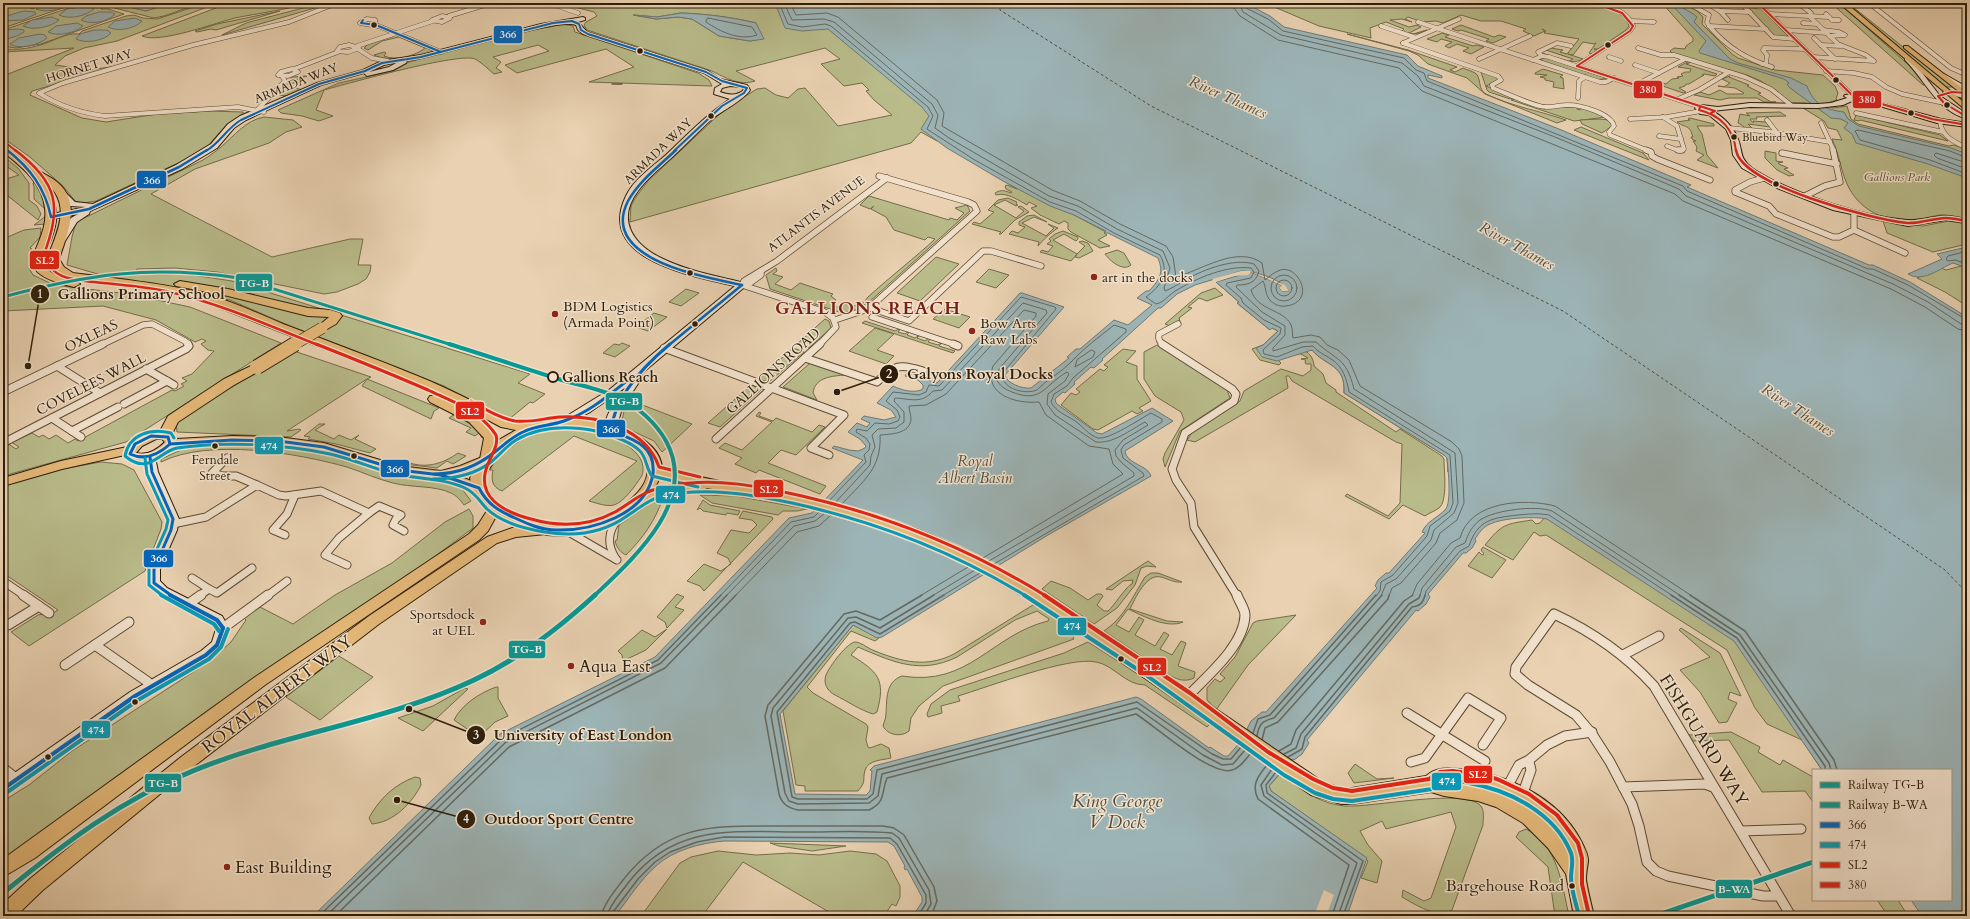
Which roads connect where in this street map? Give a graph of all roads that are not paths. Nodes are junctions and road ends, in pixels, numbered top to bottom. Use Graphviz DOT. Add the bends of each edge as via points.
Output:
graph roads {
  1 [pos="337,3"];
  2 [pos="549,3"];
  3 [pos="1595,3"];
  4 [pos="1688,3"];
  5 [pos="1720,3"];
  6 [pos="1793,3"];
  7 [pos="1811,3"];
  8 [pos="1842,3"];
  9 [pos="1851,3"];
  10 [pos="1869,3"];
  11 [pos="488,4"];
  12 [pos="1742,4"];
  13 [pos="1802,6"];
  14 [pos="1720,11"];
  15 [pos="1710,12"];
  16 [pos="1750,12"];
  17 [pos="1769,14"];
  18 [pos="1810,16"];
  19 [pos="568,17"];
  20 [pos="1459,19"];
  21 [pos="1728,20"];
  22 [pos="1839,20"];
  23 [pos="1632,21"];
  24 [pos="581,22"];
  25 [pos="1418,22"];
  26 [pos="1654,22"];
  27 [pos="1803,23"];
  28 [pos="1817,24"];
  29 [pos="378,26"];
  30 [pos="1381,26"];
  31 [pos="1709,26"];
  32 [pos="1436,28"];
  33 [pos="1766,29"];
  34 [pos="1786,30"];
  35 [pos="396,33"];
  36 [pos="1827,33"];
  37 [pos="1530,36"];
  38 [pos="1414,37"];
  39 [pos="1814,38"];
  40 [pos="1794,39"];
  41 [pos="1821,45"];
  42 [pos="1571,46"];
  43 [pos="1841,46"];
  44 [pos="357,47"];
  45 [pos="1638,48"];
  46 [pos="1501,49"];
  47 [pos="1804,49"];
  48 [pos="338,52"];
  49 [pos="348,52"];
  50 [pos="441,52"];
  51 [pos="1598,54"];
  52 [pos="1542,56"];
  53 [pos="1812,57"];
  54 [pos="1907,58"];
  55 [pos="1479,59"];
  56 [pos="1685,59"];
  57 [pos="1836,59"];
  58 [pos="1533,60"];
  59 [pos="1622,61"];
  60 [pos="393,63"];
  61 [pos="1762,64"];
  62 [pos="1635,65"];
  63 [pos="1577,66"];
  64 [pos="375,67"];
  65 [pos="1772,67"];
  66 [pos="388,70"];
  67 [pos="1826,71"];
  68 [pos="1729,72"];
  69 [pos="1659,73"];
  70 [pos="1967,75"];
  71 [pos="1585,77"];
  72 [pos="1614,78"];
  73 [pos="718,84"];
  74 [pos="1636,85"];
  75 [pos="1946,92"];
  76 [pos="1966,93"];
  77 [pos="739,96"];
  78 [pos="726,97"];
  79 [pos="1852,97"];
  80 [pos="1578,98"];
  81 [pos="1678,99"];
  82 [pos="1942,101"];
  83 [pos="1791,105"];
  84 [pos="722,106"];
  85 [pos="1701,109"];
  86 [pos="1967,109"];
  87 [pos="260,111"];
  88 [pos="1712,111"];
  89 [pos="1856,113"];
  90 [pos="1663,117"];
  91 [pos="1967,117"];
  92 [pos="1630,119"];
  93 [pos="1767,120"];
  94 [pos="1940,122"];
  95 [pos="1965,125"];
  96 [pos="1815,126"];
  97 [pos="1729,128"];
  98 [pos="1943,132"];
  99 [pos="1777,133"];
  100 [pos="1659,136"];
  101 [pos="1681,139"];
  102 [pos="1830,142"];
  103 [pos="1667,146"];
  104 [pos="3,147"];
  105 [pos="1967,148"];
  106 [pos="1782,153"];
  107 [pos="1836,164"];
  108 [pos="34,173"];
  109 [pos="879,176"];
  110 [pos="887,178"];
  111 [pos="1764,178"];
  112 [pos="1710,180"];
  113 [pos="62,195"];
  114 [pos="1805,196"];
  115 [pos="113,198"];
  116 [pos="96,203"];
  117 [pos="1854,213"];
  118 [pos="67,214"];
  119 [pos="54,220"];
  120 [pos="1967,221"];
  121 [pos="1854,230"];
  122 [pos="61,240"];
  123 [pos="1905,253"];
  124 [pos="1041,266"];
  125 [pos="116,282"];
  126 [pos="742,285"];
  127 [pos="870,308"];
  128 [pos="872,317"];
  129 [pos="835,320"];
  130 [pos="1178,324"];
  131 [pos="188,346"];
  132 [pos="958,346"];
  133 [pos="664,348"];
  134 [pos="805,358"];
  135 [pos="57,366"];
  136 [pos="146,369"];
  137 [pos="641,370"];
  138 [pos="923,371"];
  139 [pos="166,381"];
  140 [pos="174,385"];
  141 [pos="772,388"];
  142 [pos="3,392"];
  143 [pos="100,393"];
  144 [pos="52,418"];
  145 [pos="562,422"];
  146 [pos="542,425"];
  147 [pos="611,430"];
  148 [pos="72,431"];
  149 [pos="81,437"];
  150 [pos="716,439"];
  151 [pos="168,440"];
  152 [pos="3,442"];
  153 [pos="131,450"];
  154 [pos="829,455"];
  155 [pos="150,457"];
  156 [pos="226,458"];
  157 [pos="487,459"];
  158 [pos="654,471"];
  159 [pos="441,475"];
  160 [pos="3,482"];
  161 [pos="257,485"];
  162 [pos="479,488"];
  163 [pos="734,488"];
  164 [pos="295,495"];
  165 [pos="640,499"];
  166 [pos="494,509"];
  167 [pos="369,513"];
  168 [pos="622,514"];
  169 [pos="173,524"];
  170 [pos="559,530"];
  171 [pos="404,531"];
  172 [pos="285,536"];
  173 [pos="347,565"];
  174 [pos="252,568"];
  175 [pos="192,578"];
  176 [pos="3,581"];
  177 [pos="287,581"];
  178 [pos="209,589"];
  179 [pos="187,605"];
  180 [pos="38,606"];
  181 [pos="49,613"];
  182 [pos="129,622"];
  183 [pos="8,625"];
  184 [pos="223,628"];
  185 [pos="1659,636"];
  186 [pos="95,645"];
  187 [pos="1623,655"];
  188 [pos="65,665"];
  189 [pos="151,686"];
  190 [pos="1187,697"];
  191 [pos="1408,713"];
  192 [pos="1592,732"];
  193 [pos="1442,735"];
  194 [pos="1483,745"];
  195 [pos="1484,761"];
  196 [pos="1411,762"];
  197 [pos="1529,762"];
  198 [pos="3,768"];
  199 [pos="17,779"];
  200 [pos="1622,787"];
  201 [pos="1713,787"];
  202 [pos="3,789"];
  203 [pos="1512,798"];
  204 [pos="1801,829"];
  205 [pos="1741,831"];
  206 [pos="3,869"];
  207 [pos="1779,896"];
  208 [pos="3,901"];
  209 [pos="4,916"];
  210 [pos="1584,916"];
  211 [pos="1791,916"];
  1 -- 87 [label="street, HORNET WAY" via="289,22 192,45 62,83 39,93 83,113 105,116 190,109 238,108"];
  2 -- 19 [label="street"];
  3 -- 23 [label="street" via="1620,12"];
  4 -- 31 [label="street" via="1709,15"];
  5 -- 14 [label="street" via="1710,4"];
  6 -- 13 [label="street"];
  7 -- 13 [label="street"];
  8 -- 54 [label="main road"];
  9 -- 76 [label="main road"];
  10 -- 70 [label="street" via="1951,68"];
  11 -- 35 [label="street" via="449,16 447,20 433,21"];
  12 -- 16 [label="street"];
  12 -- 17 [label="street" via="1760,6"];
  13 -- 18 [label="street" via="1811,13"];
  14 -- 15 [label="street"];
  14 -- 16 [label="street"];
  14 -- 21 [label="street"];
  16 -- 33 [label="street"];
  17 -- 18 [label="street"];
  17 -- 34 [label="street"];
  18 -- 22 [label="street" via="1830,16 1832,20"];
  18 -- 28 [label="street"];
  19 -- 24 [label="street, ARMADA WAY"];
  19 -- 24 [label="street, ARMADA WAY" via="578,13 586,15"];
  19 -- 50 [label="street, ARMADA WAY"];
  20 -- 32 [label="street"];
  23 -- 26 [label="street"];
  23 -- 51 [label="street" via="1630,32"];
  24 -- 73 [label="street, ARMADA WAY" via="580,29 585,33 706,72"];
  25 -- 32 [label="street"];
  27 -- 28 [label="street"];
  28 -- 36 [label="street"];
  29 -- 35 [label="street"];
  30 -- 38 [label="street"];
  31 -- 33 [label="street"];
  31 -- 61 [label="street" via="1737,54"];
  32 -- 38 [label="street"];
  32 -- 46 [label="street"];
  33 -- 40 [label="street" via="1775,37"];
  34 -- 36 [label="street"];
  34 -- 40 [label="street"];
  35 -- 44 [label="street"];
  35 -- 50 [label="street"];
  36 -- 43 [label="street"];
  37 -- 46 [label="street"];
  38 -- 112 [label="street" via="1403,43 1501,78 1492,84 1493,88 1541,107 1577,106 1599,112 1613,122 1610,135 1651,152 1657,159"];
  39 -- 41 [label="street"];
  40 -- 47 [label="street"];
  41 -- 43 [label="street"];
  41 -- 57 [label="street"];
  42 -- 52 [label="street" via="1557,43 1538,52"];
  43 -- 57 [label="street" via="1867,55 1874,61"];
  44 -- 48 [label="street" via="343,46 338,48"];
  44 -- 49 [label="street"];
  44 -- 60 [label="street" via="361,52 378,60"];
  45 -- 56 [label="street" via="1659,55"];
  46 -- 55 [label="street"];
  46 -- 58 [label="street"];
  47 -- 53 [label="street"];
  47 -- 61 [label="street" via="1764,48 1767,55 1766,64"];
  48 -- 49 [label="street"];
  48 -- 87 [label="street" via="294,70 298,72 296,74 282,76 285,81"];
  49 -- 64 [label="street" via="373,62"];
  50 -- 60 [label="street, ARMADA WAY"];
  51 -- 59 [label="street"];
  51 -- 63 [label="street"];
  52 -- 58 [label="street"];
  52 -- 63 [label="street"];
  53 -- 57 [label="street"];
  53 -- 67 [label="street"];
  54 -- 75 [label="main road"];
  54 -- 82 [label="street"];
  56 -- 68 [label="street"];
  56 -- 69 [label="street"];
  58 -- 71 [label="street"];
  60 -- 64 [label="street, ARMADA WAY"];
  60 -- 66 [label="street, ARMADA WAY"];
  61 -- 65 [label="street"];
  62 -- 69 [label="street"];
  63 -- 72 [label="street"];
  64 -- 66 [label="street, ARMADA WAY"];
  64 -- 87 [label="street, ARMADA WAY" via="319,84"];
  66 -- 87 [label="street, ARMADA WAY" via="330,84"];
  67 -- 79 [label="street"];
  67 -- 82 [label="street" via="1872,77 1891,90"];
  68 -- 81 [label="street"];
  68 -- 83 [label="street" via="1764,86"];
  69 -- 74 [label="street"];
  71 -- 72 [label="street" via="1603,82"];
  71 -- 80 [label="street" via="1579,81"];
  72 -- 74 [label="street"];
  73 -- 77 [label="street" via="740,84 747,88 746,92"];
  73 -- 78 [label="street, ARMADA WAY" via="716,93"];
  74 -- 81 [label="street"];
  75 -- 76 [label="street"];
  75 -- 82 [label="street" via="1939,95"];
  75 -- 86 [label="main road"];
  77 -- 78 [label="street"];
  77 -- 84 [label="street, ARMADA WAY"];
  78 -- 84 [label="street, ARMADA WAY"];
  79 -- 83 [label="street" via="1830,105"];
  79 -- 94 [label="street"];
  81 -- 85 [label="street"];
  82 -- 91 [label="street"];
  83 -- 88 [label="street" via="1748,105"];
  84 -- 126 [label="street, ARMADA WAY" via="644,179 631,194 625,206 623,219 626,234 650,257 674,268"];
  85 -- 88 [label="street"];
  85 -- 90 [label="street"];
  87 -- 115 [label="street, ARMADA WAY" via="231,129 197,158"];
  88 -- 97 [label="street"];
  89 -- 98 [label="street"];
  90 -- 92 [label="street"];
  90 -- 101 [label="street" via="1677,126"];
  93 -- 99 [label="street"];
  94 -- 95 [label="street"];
  94 -- 98 [label="street"];
  96 -- 102 [label="street" via="1822,125"];
  97 -- 99 [label="street"];
  97 -- 111 [label="street" via="1735,140 1739,159"];
  98 -- 105 [label="street" via="1952,141"];
  99 -- 102 [label="street"];
  100 -- 101 [label="street"];
  101 -- 103 [label="street" via="1684,149 1680,151"];
  102 -- 107 [label="street"];
  104 -- 108 [label="highway"];
  106 -- 107 [label="street"];
  107 -- 114 [label="street" via="1840,182"];
  108 -- 113 [label="highway" via="50,182"];
  108 -- 119 [label="highway" via="46,192"];
  109 -- 110 [label="street"];
  110 -- 126 [label="street, ATLANTIS AVENUE" via="761,271 761,275"];
  110 -- 127 [label="street" via="968,202 977,210"];
  111 -- 114 [label="street"];
  111 -- 121 [label="street" via="1735,190 1769,206 1776,214 1829,237 1839,237"];
  113 -- 116 [label="street" via="77,205"];
  113 -- 118 [label="highway"];
  114 -- 117 [label="street"];
  115 -- 116 [label="street"];
  115 -- 118 [label="street, ARMADA WAY" via="89,209"];
  115 -- 122 [label="street" via="74,220"];
  116 -- 118 [label="street, ARMADA WAY"];
  117 -- 120 [label="street" via="1908,223 1946,218"];
  117 -- 121 [label="street"];
  118 -- 119 [label="street, ARMADA WAY"];
  118 -- 122 [label="highway"];
  119 -- 157 [label="highway" via="54,238 39,264 45,273 59,281 165,296 214,309 421,393 466,415 485,428 491,438"];
  121 -- 123 [label="street"];
  122 -- 125 [label="highway" via="53,259 60,271 84,279"];
  124 -- 127 [label="street" via="991,251 983,251 909,321"];
  125 -- 146 [label="highway" via="184,292 220,302 417,381 506,424 524,427"];
  125 -- 151 [label="highway, bridge" via="181,284 246,295 307,312 332,314 336,317 173,419"];
  126 -- 129 [label="street, GALLIONS ROAD" via="825,312"];
  126 -- 133 [label="street, ATLANTIS AVENUE"];
  127 -- 129 [label="street"];
  128 -- 132 [label="street"];
  129 -- 134 [label="street, GALLIONS ROAD" via="835,329"];
  130 -- 190 [label="street" via="1159,334 1160,343 1236,394 1234,401 1185,433 1172,469 1191,503 1194,527 1235,590 1245,614 1241,634 1234,646"];
  131 -- 135 [label="street, OXLEAS" via="185,341 148,324 138,326"];
  131 -- 136 [label="street, COVELEES WALL"];
  133 -- 137 [label="street, ATLANTIS AVENUE"];
  133 -- 141 [label="street"];
  134 -- 138 [label="street" via="877,382 900,364"];
  134 -- 141 [label="street, GALLIONS ROAD"];
  135 -- 142 [label="street, OXLEAS"];
  135 -- 143 [label="street"];
  136 -- 139 [label="street"];
  136 -- 143 [label="street, COVELEES WALL"];
  137 -- 145 [label="street, ATLANTIS AVENUE" via="597,404"];
  137 -- 147 [label="street, ATLANTIS AVENUE" via="615,411"];
  139 -- 140 [label="street"];
  139 -- 148 [label="street"];
  141 -- 150 [label="street, GALLIONS ROAD"];
  141 -- 154 [label="street" via="844,415 811,448"];
  143 -- 144 [label="street, COVELEES WALL"];
  144 -- 148 [label="street"];
  144 -- 152 [label="street, COVELEES WALL"];
  145 -- 146 [label="highway"];
  145 -- 147 [label="highway" via="593,424"];
  146 -- 157 [label="highway" via="511,438"];
  147 -- 158 [label="highway" via="644,447 652,456"];
  148 -- 149 [label="street"];
  151 -- 153 [label="main road" via="153,436 143,439"];
  151 -- 155 [label="main road" via="163,451"];
  151 -- 159 [label="main road" via="278,441 324,447 399,470"];
  153 -- 155 [label="main road" via="130,454 137,458"];
  153 -- 160 [label="main road" via="61,465"];
  155 -- 169 [label="street" via="152,472"];
  156 -- 161 [label="street" via="212,473 236,476"];
  157 -- 159 [label="main road"];
  157 -- 162 [label="highway" via="477,478"];
  158 -- 163 [label="highway"];
  158 -- 165 [label="highway" via="652,483"];
  159 -- 162 [label="main road"];
  161 -- 164 [label="street" via="279,495"];
  161 -- 169 [label="street" via="206,517"];
  162 -- 166 [label="highway" via="482,497"];
  163 -- 165 [label="highway" via="683,488"];
  163 -- 190 [label="highway" via="783,496 855,514 919,536 960,554 1041,598"];
  164 -- 167 [label="street" via="321,491"];
  164 -- 172 [label="street" via="288,515 273,530"];
  165 -- 168 [label="highway"];
  166 -- 170 [label="highway" via="531,525"];
  166 -- 206 [label="main road, ROYAL ALBERT WAY" via="483,528 474,537 253,685"];
  167 -- 171 [label="street" via="379,506 400,515 394,525"];
  167 -- 173 [label="street" via="339,538 325,555"];
  168 -- 170 [label="highway" via="597,525"];
  168 -- 170 [label="street" via="609,531 610,549 617,560 603,554 588,542"];
  169 -- 179 [label="street" via="154,569 154,583"];
  170 -- 209 [label="main road, ROYAL ALBERT WAY" via="521,531 502,536 458,561 254,710 24,895"];
  174 -- 178 [label="street" via="216,594"];
  175 -- 178 [label="street"];
  176 -- 180 [label="street"];
  177 -- 184 [label="street"];
  178 -- 179 [label="street"];
  179 -- 184 [label="street" via="217,620"];
  180 -- 181 [label="street"];
  180 -- 183 [label="street"];
  182 -- 186 [label="street"];
  184 -- 189 [label="street" via="217,645 206,655"];
  185 -- 187 [label="street"];
  186 -- 188 [label="street"];
  186 -- 189 [label="street"];
  187 -- 192 [label="street, FISHGUARD WAY" via="1552,612 1516,667 1514,675 1562,703"];
  187 -- 201 [label="street, FISHGUARD WAY" via="1654,686"];
  189 -- 199 [label="street"];
  190 -- 203 [label="highway" via="1318,789 1346,796 1431,784 1441,788 1470,790"];
  191 -- 193 [label="street"];
  192 -- 197 [label="street" via="1560,737 1541,749"];
  192 -- 200 [label="street, FISHGUARD WAY"];
  193 -- 194 [label="street" via="1468,698 1501,718"];
  193 -- 195 [label="street"];
  193 -- 196 [label="street" via="1425,758"];
  197 -- 203 [label="street" via="1531,770"];
  197 -- 203 [label="street" via="1519,765"];
  198 -- 199 [label="street"];
  199 -- 202 [label="street"];
  200 -- 201 [label="street" via="1705,784"];
  200 -- 207 [label="street, FISHGUARD WAY" via="1636,813 1648,862 1655,872 1763,896"];
  201 -- 205 [label="street, FISHGUARD WAY"];
  203 -- 210 [label="highway" via="1548,833 1564,859 1576,871"];
  204 -- 205 [label="street"];
  205 -- 207 [label="street, FISHGUARD WAY"];
  207 -- 211 [label="street, FISHGUARD WAY"];
  208 -- 209 [label="main road"];
}
